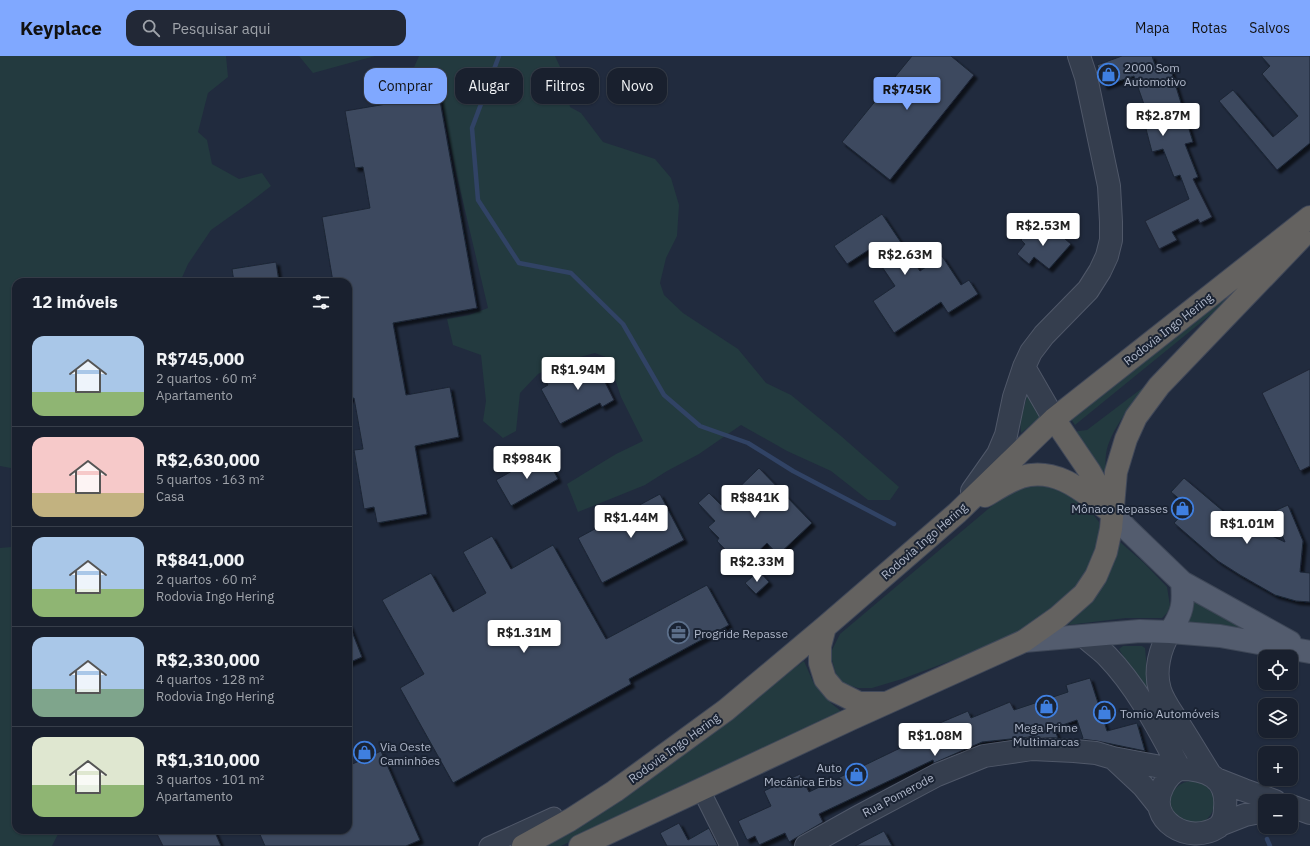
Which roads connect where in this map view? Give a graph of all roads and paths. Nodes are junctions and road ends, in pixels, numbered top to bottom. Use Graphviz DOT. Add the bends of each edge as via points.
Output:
graph roads {
  1 [pos="1079,56"];
  2 [pos="1310,217"];
  3 [pos="1310,229"];
  4 [pos="1024,367"];
  5 [pos="1054,419"];
  6 [pos="957,513"];
  7 [pos="1112,513"];
  8 [pos="1182,582"];
  9 [pos="825,627"];
  10 [pos="1170,632"];
  11 [pos="1084,636"];
  12 [pos="1024,642"];
  13 [pos="1307,651"];
  14 [pos="888,703"];
  15 [pos="1113,758"];
  16 [pos="1178,770"];
  17 [pos="1213,777"];
  18 [pos="701,790"];
  19 [pos="1258,795"];
  20 [pos="1159,806"];
  21 [pos="1258,812"];
  22 [pos="554,816"];
  23 [pos="1222,824"];
  24 [pos="488,846"];
  25 [pos="523,846"];
  26 [pos="580,846"];
  27 [pos="730,846"];
  28 [pos="806,846"];
  1 -- 4 [label="street" via="1086,77 1109,186 1111,240 1100,272 1088,290 1044,335 1031,352"];
  2 -- 5 [label="highway, Rodovia Ingo Hering"];
  3 -- 7 [label="highway" via="1160,386 1136,418 1116,472"];
  4 -- 5 [label="street"];
  4 -- 6 [label="street" via="1006,435 998,454"];
  5 -- 6 [label="highway, Rodovia Ingo Hering"];
  5 -- 7 [label="highway" via="1090,472"];
  6 -- 7 [label="highway" via="998,488 1020,477 1034,474 1057,477 1072,484"];
  6 -- 9 [label="highway, Rodovia Ingo Hering"];
  7 -- 8 [label="main road"];
  7 -- 12 [label="highway" via="1106,552 1096,576 1084,594"];
  8 -- 10 [label="main road" via="1184,601"];
  8 -- 13 [label="main road"];
  9 -- 14 [label="highway" via="820,646 820,663 825,679 835,691 859,703"];
  9 -- 25 [label="highway, Rodovia Ingo Hering" via="678,747 570,820"];
  10 -- 11 [label="main road" via="1140,631"];
  10 -- 13 [label="main road" via="1220,636"];
  10 -- 17 [label="street" via="1159,661 1160,690"];
  11 -- 12 [label="main road"];
  11 -- 16 [label="street" via="1107,656 1124,676 1142,702"];
  12 -- 14 [label="highway"];
  14 -- 18 [label="highway"];
  15 -- 16 [label="street, Rua Pomerode"];
  15 -- 20 [label="street, Rua Pomerode"];
  15 -- 28 [label="street, Rua Pomerode" via="1082,751 1032,749 984,756 937,775"];
  16 -- 17 [label="street" via="1203,771"];
  16 -- 20 [label="street" via="1167,778 1160,791"];
  17 -- 19 [label="street"];
  17 -- 23 [label="street" via="1222,785 1225,794"];
  18 -- 26 [label="highway"];
  18 -- 27 [label="street"];
  20 -- 23 [label="street" via="1168,826 1177,834 1191,839 1204,837"];
  21 -- 23 [label="street"];
  22 -- 24 [label="street"];
}
